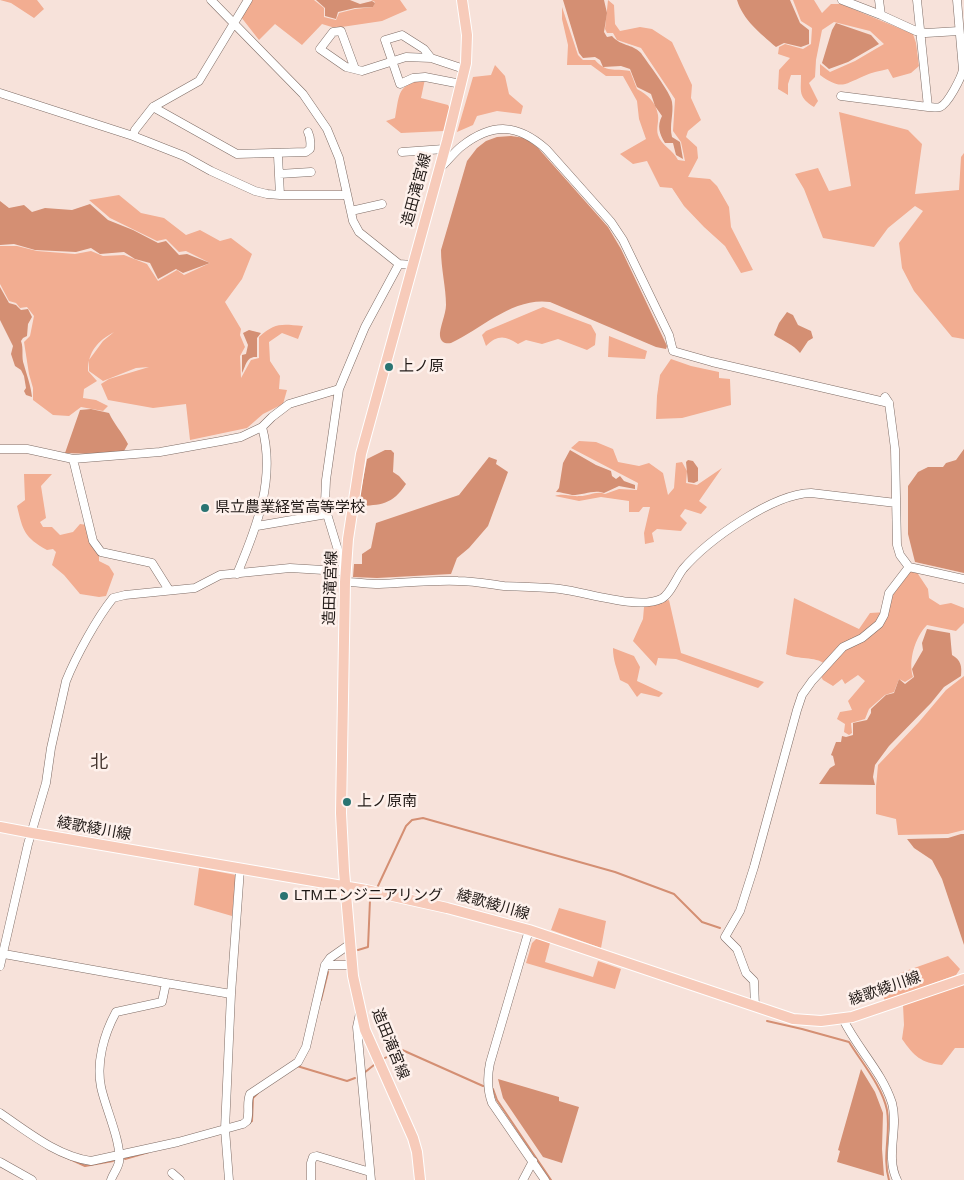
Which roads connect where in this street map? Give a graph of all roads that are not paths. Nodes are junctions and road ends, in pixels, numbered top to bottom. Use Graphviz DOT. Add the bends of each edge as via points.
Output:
graph roads {
  1 [pos="211,0"];
  2 [pos="248,0"];
  3 [pos="462,0"];
  4 [pos="842,0"];
  5 [pos="879,0"];
  6 [pos="917,0"];
  7 [pos="960,3"];
  8 [pos="881,15"];
  9 [pos="232,23"];
  10 [pos="959,31"];
  11 [pos="921,33"];
  12 [pos="431,58"];
  13 [pos="392,62"];
  14 [pos="355,69"];
  15 [pos="464,69"];
  16 [pos="963,70"];
  17 [pos="461,84"];
  18 [pos="0,93"];
  19 [pos="841,96"];
  20 [pos="153,107"];
  21 [pos="928,107"];
  22 [pos="308,132"];
  23 [pos="132,136"];
  24 [pos="444,149"];
  25 [pos="402,152"];
  26 [pos="278,156"];
  27 [pos="438,170"];
  28 [pos="311,172"];
  29 [pos="279,174"];
  30 [pos="280,195"];
  31 [pos="346,195"];
  32 [pos="382,204"];
  33 [pos="350,211"];
  34 [pos="398,264"];
  35 [pos="412,265"];
  36 [pos="338,390"];
  37 [pos="262,427"];
  38 [pos="0,449"];
  39 [pos="73,459"];
  40 [pos="896,503"];
  41 [pos="327,514"];
  42 [pos="257,526"];
  43 [pos="910,567"];
  44 [pos="237,574"];
  45 [pos="345,578"];
  46 [pos="964,578"];
  47 [pos="169,590"];
  48 [pos="0,827"];
  49 [pos="32,834"];
  50 [pos="240,869"];
  51 [pos="346,887"];
  52 [pos="529,930"];
  53 [pos="350,944"];
  54 [pos="4,954"];
  55 [pos="352,964"];
  56 [pos="0,966"];
  57 [pos="326,966"];
  58 [pos="964,979"];
  59 [pos="166,982"];
  60 [pos="231,994"];
  61 [pos="755,1007"];
  62 [pos="360,1013"];
  63 [pos="843,1019"];
  64 [pos="0,1113"];
  65 [pos="224,1129"];
  66 [pos="119,1156"];
  67 [pos="533,1161"];
  68 [pos="0,1162"];
  69 [pos="172,1173"];
  70 [pos="371,1176"];
  71 [pos="32,1180"];
  72 [pos="111,1180"];
  73 [pos="180,1180"];
  74 [pos="229,1180"];
  75 [pos="311,1180"];
  76 [pos="420,1180"];
  77 [pos="522,1180"];
  78 [pos="546,1180"];
  79 [pos="897,1180"];
  1 -- 9 [label="street"];
  2 -- 9 [label="street"];
  3 -- 15 [label="main road, 造田滝宮線" via="468,52"];
  4 -- 8 [label="street"];
  5 -- 8 [label="street"];
  6 -- 11 [label="street"];
  7 -- 10 [label="street"];
  8 -- 11 [label="street"];
  9 -- 20 [label="street" via="199,81"];
  9 -- 31 [label="street" via="303,94 327,129 338,158"];
  10 -- 11 [label="street"];
  10 -- 16 [label="street"];
  11 -- 21 [label="street"];
  12 -- 13 [label="street" via="406,57"];
  12 -- 13 [label="street" via="424,49 402,35 385,40"];
  12 -- 15 [label="street"];
  13 -- 14 [label="street" via="362,71"];
  13 -- 17 [label="street" via="400,84 425,77"];
  14 -- 14 [label="street" via="346,67 320,49 333,32 341,31"];
  15 -- 17 [label="main road, 造田滝宮線"];
  16 -- 21 [label="street" via="945,104"];
  17 -- 24 [label="main road, 造田滝宮線"];
  18 -- 23 [label="street"];
  19 -- 21 [label="street"];
  20 -- 22 [label="street" via="237,154 306,152 311,145"];
  20 -- 23 [label="street"];
  23 -- 30 [label="street" via="184,156 255,191"];
  24 -- 25 [label="street"];
  24 -- 27 [label="main road, 造田滝宮線"];
  26 -- 29 [label="street"];
  27 -- 35 [label="main road, 造田滝宮線"];
  27 -- 40 [label="street" via="460,147 487,132 498,129 523,132 535,139 612,222 669,335 673,351 887,400 895,449"];
  28 -- 29 [label="street"];
  29 -- 30 [label="street"];
  30 -- 31 [label="street"];
  31 -- 33 [label="street"];
  32 -- 33 [label="street"];
  33 -- 34 [label="street" via="359,232"];
  34 -- 35 [label="street"];
  34 -- 36 [label="street" via="365,327"];
  35 -- 45 [label="main road, 造田滝宮線" via="361,454 348,531"];
  36 -- 37 [label="street" via="289,404"];
  36 -- 41 [label="street" via="326,480"];
  37 -- 39 [label="street" via="235,438 160,452"];
  37 -- 42 [label="street" via="268,457 267,477"];
  38 -- 39 [label="street" via="27,449"];
  39 -- 47 [label="street" via="94,541 101,552 152,563"];
  40 -- 43 [label="street" via="897,545 900,555"];
  40 -- 45 [label="street" via="811,492 787,496 741,522 701,551 674,581 668,594 650,602 635,603 560,589 459,580 376,584"];
  41 -- 42 [label="street"];
  41 -- 45 [label="street"];
  42 -- 44 [label="street"];
  43 -- 46 [label="street"];
  43 -- 61 [label="street" via="889,593 879,624 862,638 843,647 812,681 797,710 740,912 724,937 737,949 746,973 754,981"];
  44 -- 45 [label="street" via="290,568 340,571"];
  44 -- 47 [label="street" via="220,575 195,588"];
  45 -- 51 [label="main road, 造田滝宮線" via="341,803"];
  47 -- 49 [label="street" via="113,598 75,662 66,681"];
  48 -- 49 [label="main road, 綾歌綾川線"];
  49 -- 50 [label="main road, 綾歌綾川線"];
  49 -- 54 [label="street"];
  50 -- 51 [label="main road, 綾歌綾川線"];
  50 -- 60 [label="street"];
  51 -- 52 [label="main road, 綾歌綾川線" via="447,908"];
  51 -- 53 [label="main road, 造田滝宮線"];
  52 -- 61 [label="main road, 綾歌綾川線"];
  52 -- 67 [label="street" via="490,1063 488,1082 492,1103"];
  53 -- 55 [label="main road, 造田滝宮線"];
  53 -- 57 [label="street" via="330,958"];
  54 -- 56 [label="street"];
  54 -- 59 [label="street"];
  55 -- 57 [label="street"];
  55 -- 62 [label="main road, 造田滝宮線"];
  57 -- 65 [label="street" via="306,1047 298,1062 250,1094 247,1121"];
  58 -- 63 [label="main road, 綾歌綾川線"];
  59 -- 60 [label="street"];
  59 -- 66 [label="street" via="162,1002 116,1012 101,1050 101,1086"];
  60 -- 65 [label="street"];
  61 -- 63 [label="main road, 綾歌綾川線" via="808,1021"];
  62 -- 70 [label="street" via="357,1026"];
  62 -- 76 [label="main road, 造田滝宮線" via="413,1138 418,1152"];
  63 -- 79 [label="street" via="882,1081 892,1105 892,1153"];
  64 -- 66 [label="street" via="58,1151 77,1159 92,1161"];
  65 -- 66 [label="street"];
  65 -- 74 [label="street"];
  66 -- 72 [label="street"];
  67 -- 77 [label="street"];
  67 -- 78 [label="street"];
  68 -- 71 [label="street"];
  69 -- 73 [label="street"];
  70 -- 75 [label="street" via="317,1156 311,1163"];
}
